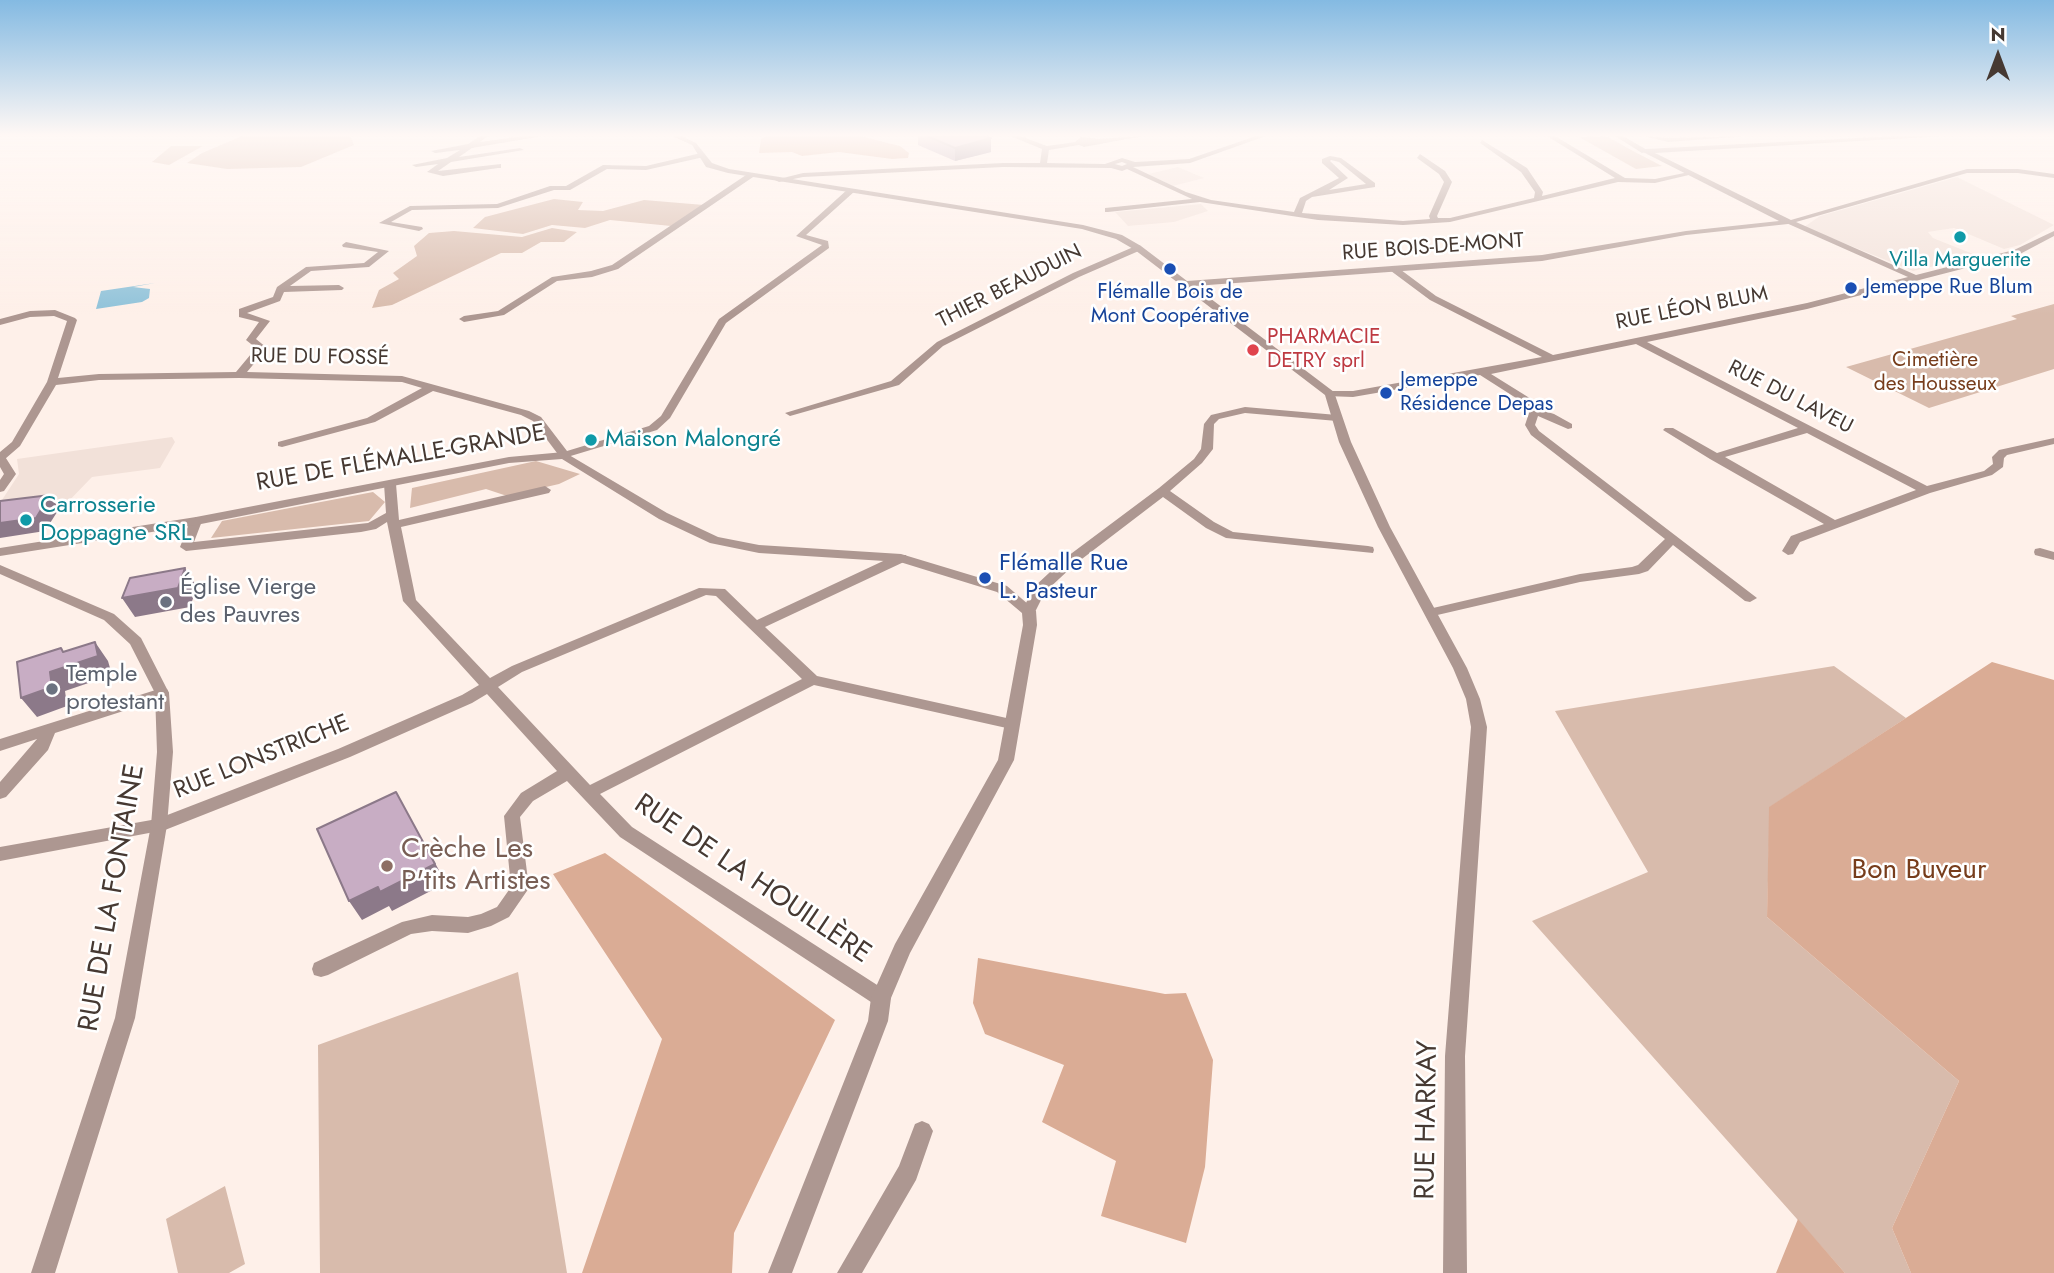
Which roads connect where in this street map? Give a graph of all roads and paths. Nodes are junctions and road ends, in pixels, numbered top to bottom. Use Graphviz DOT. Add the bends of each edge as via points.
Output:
graph roads {
  1 [pos="530,195"];
  2 [pos="722,195"];
  3 [pos="846,195"];
  4 [pos="879,195"];
  5 [pos="1191,195"];
  6 [pos="1312,195"];
  7 [pos="1443,195"];
  8 [pos="1538,195"];
  9 [pos="1552,195"];
  10 [pos="1733,195"];
  11 [pos="1881,195"];
  12 [pos="1132,196"];
  13 [pos="1538,199"];
  14 [pos="1200,200"];
  15 [pos="1142,206"];
  16 [pos="1108,210"];
  17 [pos="1436,210"];
  18 [pos="1297,215"];
  19 [pos="1460,217"];
  20 [pos="1436,222"];
  21 [pos="1788,222"];
  22 [pos="419,229"];
  23 [pos="2054,233"];
  24 [pos="346,245"];
  25 [pos="1138,248"];
  26 [pos="1394,268"];
  27 [pos="1916,276"];
  28 [pos="1183,284"];
  29 [pos="339,288"];
  30 [pos="279,289"];
  31 [pos="464,319"];
  32 [pos="0,322"];
  33 [pos="1636,340"];
  34 [pos="1551,358"];
  35 [pos="1482,372"];
  36 [pos="239,375"];
  37 [pos="52,382"];
  38 [pos="430,388"];
  39 [pos="1330,394"];
  40 [pos="1534,411"];
  41 [pos="789,413"];
  42 [pos="1337,418"];
  43 [pos="1568,426"];
  44 [pos="1808,429"];
  45 [pos="1669,430"];
  46 [pos="2054,441"];
  47 [pos="282,444"];
  48 [pos="564,455"];
  49 [pos="0,457"];
  50 [pos="1714,457"];
  51 [pos="390,484"];
  52 [pos="0,488"];
  53 [pos="545,490"];
  54 [pos="1926,490"];
  55 [pos="1163,491"];
  56 [pos="393,520"];
  57 [pos="196,521"];
  58 [pos="1835,526"];
  59 [pos="1673,538"];
  60 [pos="1368,550"];
  61 [pos="1788,551"];
  62 [pos="0,552"];
  63 [pos="2040,552"];
  64 [pos="2054,556"];
  65 [pos="901,558"];
  66 [pos="0,569"];
  67 [pos="1750,598"];
  68 [pos="1029,611"];
  69 [pos="1433,612"];
  70 [pos="757,625"];
  71 [pos="812,680"];
  72 [pos="491,685"];
  73 [pos="162,693"];
  74 [pos="1011,724"];
  75 [pos="49,729"];
  76 [pos="0,745"];
  77 [pos="568,772"];
  78 [pos="0,793"];
  79 [pos="588,793"];
  80 [pos="159,825"];
  81 [pos="0,854"];
  82 [pos="321,969"];
  83 [pos="881,998"];
  84 [pos="922,1131"];
  85 [pos="43,1273"];
  86 [pos="780,1273"];
  87 [pos="849,1273"];
  88 [pos="1455,1273"];
  1 -- 22 [label="street" via="498,206 410,208 383,223"];
  2 -- 31 [label="street" via="615,267 555,279 501,313"];
  3 -- 48 [label="street" via="800,236 826,246 722,321 665,418 653,428"];
  4 -- 25 [label="street" via="1090,229"];
  5 -- 14 [label="street"];
  6 -- 18 [label="street" via="1303,200"];
  7 -- 17 [label="street"];
  8 -- 13 [label="street"];
  9 -- 13 [label="street"];
  10 -- 21 [label="street"];
  11 -- 21 [label="street, RUE BOIS-DE-MONT"];
  12 -- 15 [label="street"];
  13 -- 19 [label="street"];
  14 -- 15 [label="street"];
  14 -- 18 [label="street"];
  15 -- 16 [label="street"];
  17 -- 19 [label="street"];
  17 -- 20 [label="street"];
  18 -- 20 [label="street" via="1384,223"];
  19 -- 20 [label="street"];
  21 -- 26 [label="street, RUE BOIS-DE-MONT" via="1686,233 1542,258"];
  21 -- 27 [label="street"];
  23 -- 27 [label="street, RUE LÉON BLUM" via="2017,252"];
  24 -- 30 [label="street" via="385,251 366,265 309,269"];
  25 -- 28 [label="street"];
  25 -- 41 [label="street, THIER BEAUDUIN" via="940,344 895,383"];
  26 -- 28 [label="street, RUE BOIS-DE-MONT"];
  26 -- 34 [label="street" via="1442,303"];
  27 -- 33 [label="street, RUE LÉON BLUM" via="1807,306"];
  28 -- 39 [label="street"];
  29 -- 30 [label="street"];
  30 -- 36 [label="street" via="275,301 240,312 265,321 251,340 262,348"];
  32 -- 37 [label="street" via="55,313 72,320"];
  33 -- 34 [label="street, RUE LÉON BLUM"];
  33 -- 44 [label="street, RUE DU LAVEU"];
  34 -- 35 [label="street, RUE LÉON BLUM"];
  35 -- 39 [label="street, RUE LÉON BLUM"];
  35 -- 40 [label="street" via="1524,398"];
  36 -- 37 [label="street, RUE DU FOSSÉ"];
  36 -- 38 [label="street, RUE DU FOSSÉ" via="402,379"];
  37 -- 49 [label="street" via="16,444"];
  38 -- 47 [label="street" via="372,420"];
  38 -- 48 [label="street, RUE DU FOSSÉ" via="537,419"];
  39 -- 42 [label="street, RUE HARKAY"];
  40 -- 43 [label="street"];
  40 -- 59 [label="street" via="1530,425 1535,433"];
  42 -- 55 [label="street" via="1250,410 1218,415 1209,424 1204,453"];
  42 -- 69 [label="street, RUE HARKAY" via="1384,527"];
  44 -- 50 [label="street"];
  44 -- 54 [label="street, RUE DU LAVEU"];
  45 -- 50 [label="street"];
  46 -- 54 [label="street" via="2003,452 1999,465 1988,473"];
  48 -- 51 [label="street, RUE DE FLÉMALLE-GRANDE" via="509,460"];
  48 -- 65 [label="street, RUE DE FLÉMALLE-GRANDE" via="663,516 714,540 759,549"];
  49 -- 52 [label="street" via="10,474"];
  50 -- 58 [label="street"];
  51 -- 56 [label="street, RUE DE LA HOUILLÈRE"];
  51 -- 57 [label="street, RUE DE FLÉMALLE-GRANDE"];
  53 -- 56 [label="street"];
  54 -- 58 [label="street"];
  55 -- 60 [label="street" via="1230,535"];
  55 -- 68 [label="street" via="1069,562 1039,590"];
  56 -- 57 [label="street" via="361,528 186,547"];
  56 -- 72 [label="street, RUE DE LA HOUILLÈRE" via="410,601"];
  57 -- 62 [label="street, RUE DE FLÉMALLE-GRANDE"];
  58 -- 61 [label="street" via="1796,540"];
  59 -- 67 [label="street"];
  59 -- 69 [label="street" via="1643,568 1634,571 1580,578"];
  63 -- 64 [label="street"];
  65 -- 68 [label="street, RUE DE FLÉMALLE-GRANDE" via="1002,589"];
  65 -- 70 [label="street"];
  66 -- 73 [label="street, RUE DE LA FONTAINE" via="109,617 136,641"];
  68 -- 74 [label="street"];
  69 -- 88 [label="street, RUE HARKAY" via="1473,699 1479,727 1455,1056"];
  70 -- 71 [label="street, RUE LONSTRICHE"];
  70 -- 72 [label="street, RUE LONSTRICHE" via="720,592 704,591 517,669"];
  71 -- 74 [label="street"];
  71 -- 79 [label="street"];
  72 -- 77 [label="street, RUE DE LA HOUILLÈRE"];
  72 -- 80 [label="street, RUE LONSTRICHE" via="344,753"];
  73 -- 75 [label="street"];
  73 -- 80 [label="street, RUE DE LA FONTAINE" via="165,752"];
  74 -- 83 [label="street" via="1006,760 902,950"];
  75 -- 76 [label="street"];
  75 -- 78 [label="street" via="43,746"];
  77 -- 79 [label="street, RUE DE LA HOUILLÈRE"];
  77 -- 82 [label="street" via="527,797 512,816 520,888 503,912 468,925 408,926"];
  79 -- 83 [label="street, RUE DE LA HOUILLÈRE" via="626,832"];
  80 -- 81 [label="street, RUE LONSTRICHE"];
  80 -- 85 [label="street, RUE DE LA FONTAINE" via="125,1018"];
  83 -- 86 [label="street" via="878,1021"];
  84 -- 87 [label="street" via="908,1172"];
}
